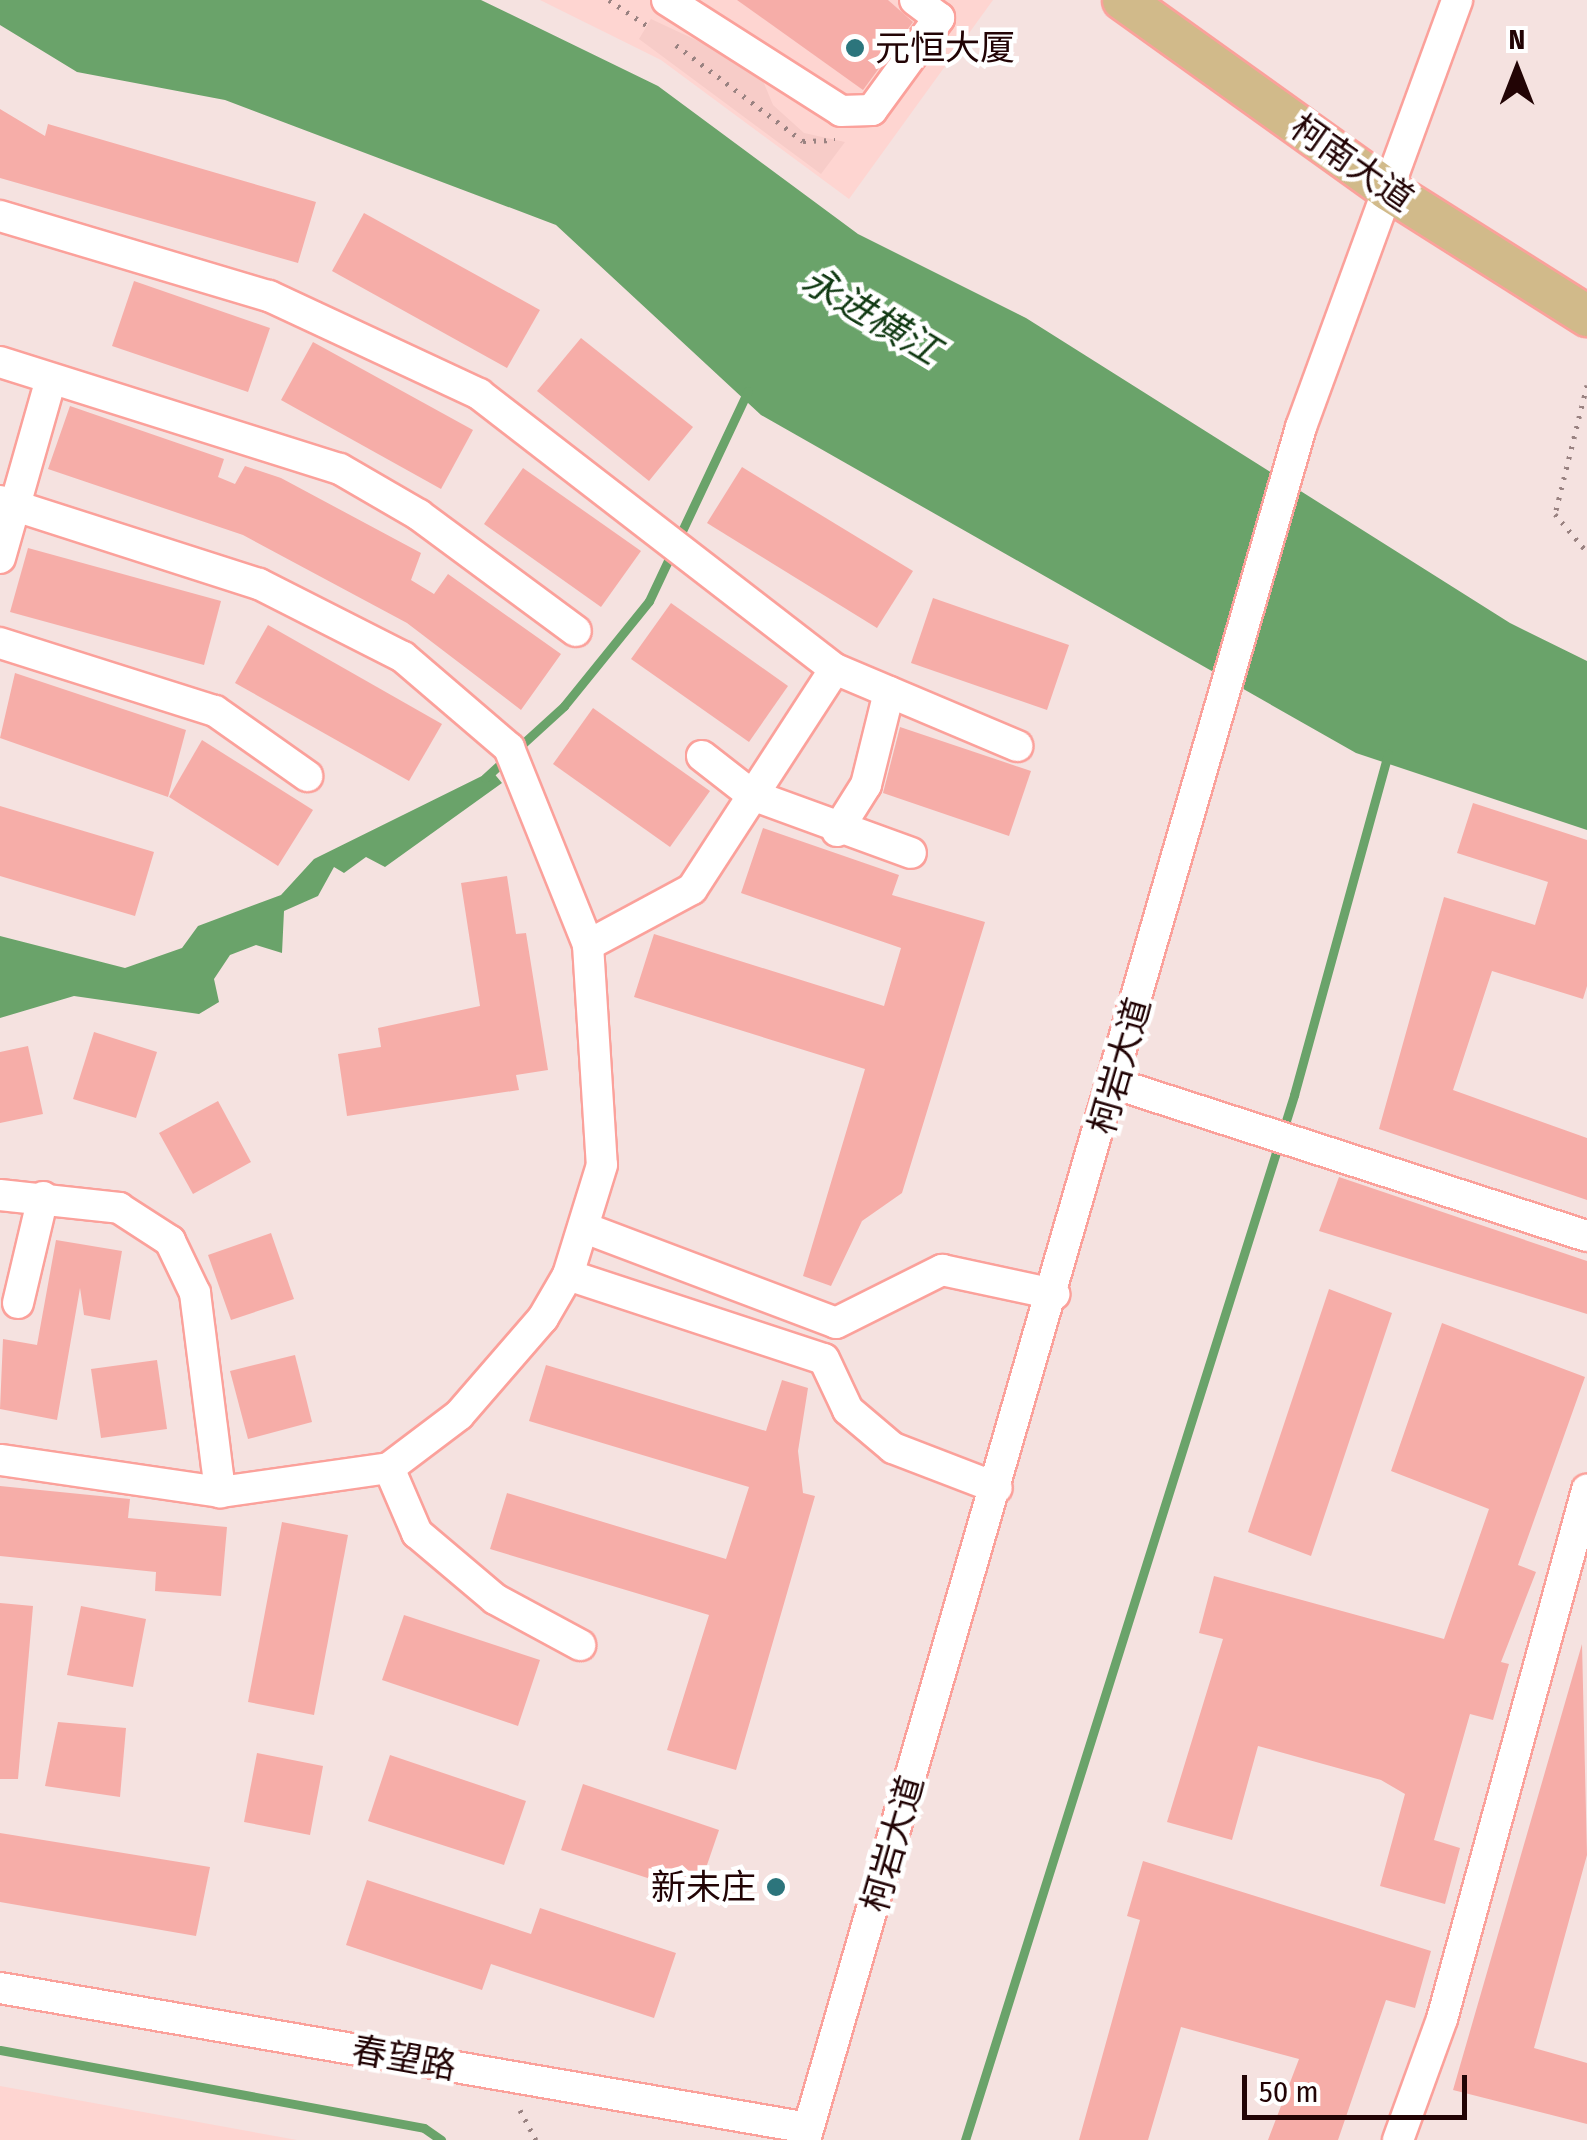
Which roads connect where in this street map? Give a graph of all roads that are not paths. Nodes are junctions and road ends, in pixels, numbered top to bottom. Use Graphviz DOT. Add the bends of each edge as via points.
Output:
graph roads {
  1 [pos="666,0"];
  2 [pos="915,0"];
  3 [pos="1124,0"];
  4 [pos="1457,0"];
  5 [pos="1388,190"];
  6 [pos="0,216"];
  7 [pos="1587,316"];
  8 [pos="0,362"];
  9 [pos="50,379"];
  10 [pos="6,503"];
  11 [pos="0,558"];
  12 [pos="576,631"];
  13 [pos="0,643"];
  14 [pos="835,669"];
  15 [pos="889,692"];
  16 [pos="1017,746"];
  17 [pos="702,756"];
  18 [pos="306,776"];
  19 [pos="752,795"];
  20 [pos="837,831"];
  21 [pos="911,853"];
  22 [pos="588,945"];
  23 [pos="1116,1084"];
  24 [pos="0,1195"];
  25 [pos="43,1197"];
  26 [pos="585,1228"];
  27 [pos="1587,1236"];
  28 [pos="568,1274"];
  29 [pos="1054,1294"];
  30 [pos="18,1304"];
  31 [pos="0,1460"];
  32 [pos="390,1468"];
  33 [pos="997,1488"];
  34 [pos="1587,1490"];
  35 [pos="220,1492"];
  36 [pos="580,1644"];
  37 [pos="0,1988"];
  38 [pos="807,2134"];
  39 [pos="1398,2140"];
  1 -- 2 [label="street" via="840,111 872,110 939,18"];
  3 -- 5 [label="main road, 柯南大道"];
  4 -- 5 [label="street, 柯岩大道"];
  5 -- 7 [label="main road, 柯南大道"];
  5 -- 23 [label="street, 柯岩大道" via="1301,427"];
  6 -- 14 [label="street" via="269,296 479,394"];
  8 -- 9 [label="street"];
  9 -- 10 [label="street"];
  9 -- 12 [label="street" via="340,469 419,514"];
  10 -- 11 [label="street"];
  10 -- 22 [label="street" via="259,584 403,657 509,748"];
  13 -- 18 [label="street" via="214,711"];
  14 -- 15 [label="street"];
  14 -- 19 [label="street"];
  15 -- 16 [label="street"];
  15 -- 20 [label="street" via="866,785"];
  17 -- 19 [label="street"];
  19 -- 20 [label="street"];
  19 -- 22 [label="street" via="692,888"];
  20 -- 21 [label="street"];
  22 -- 26 [label="street" via="602,1165"];
  23 -- 27 [label="street"];
  23 -- 29 [label="street, 柯岩大道"];
  24 -- 25 [label="street"];
  25 -- 30 [label="street"];
  25 -- 35 [label="street" via="119,1208 170,1241 196,1294"];
  26 -- 28 [label="street"];
  26 -- 29 [label="street" via="836,1324 942,1270"];
  28 -- 32 [label="street" via="459,1415"];
  28 -- 33 [label="street" via="824,1359 848,1410 893,1448"];
  29 -- 33 [label="street, 柯岩大道"];
  31 -- 35 [label="street"];
  32 -- 35 [label="street"];
  32 -- 36 [label="street" via="417,1533 495,1599"];
  33 -- 38 [label="street, 柯岩大道"];
  34 -- 39 [label="street" via="1442,2018"];
  37 -- 38 [label="street, 春望路"];
}
